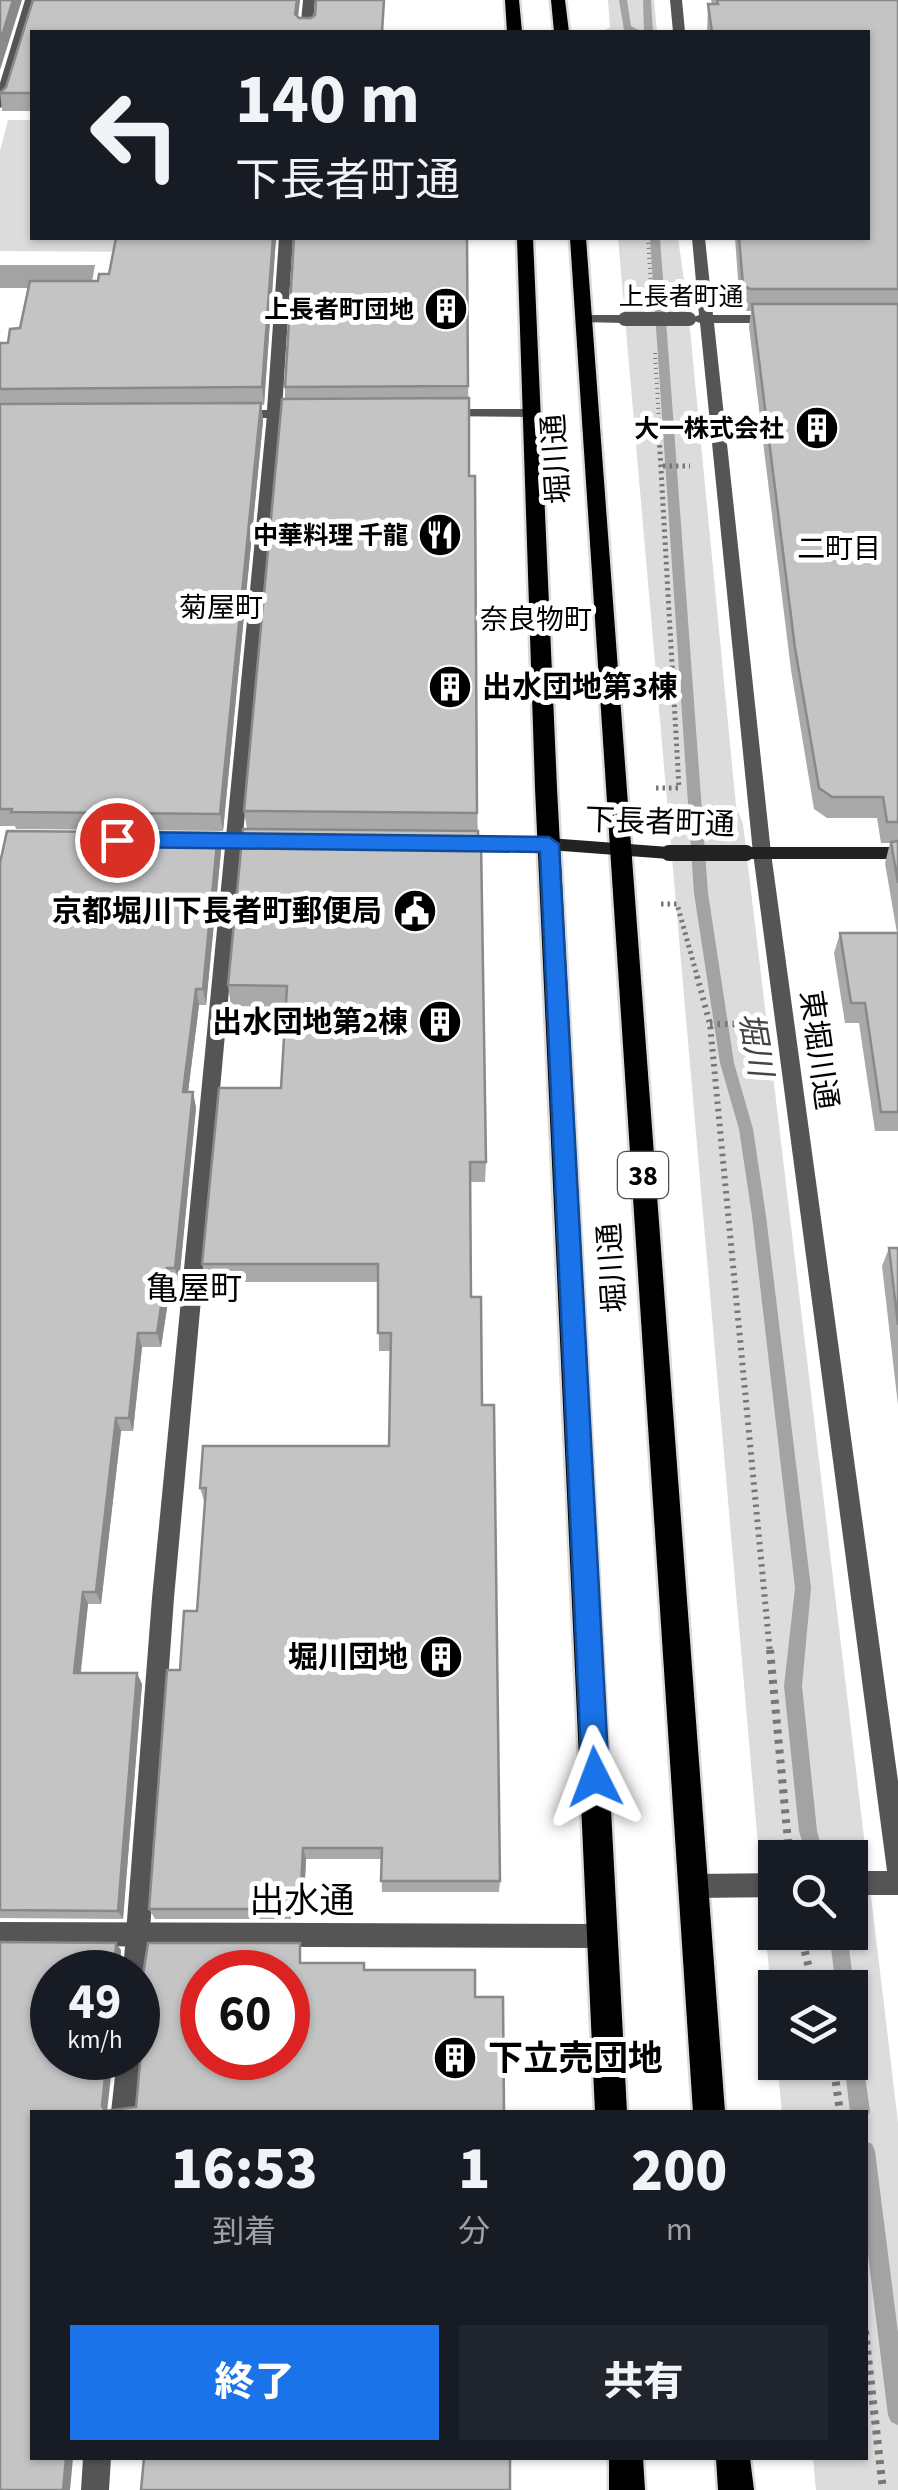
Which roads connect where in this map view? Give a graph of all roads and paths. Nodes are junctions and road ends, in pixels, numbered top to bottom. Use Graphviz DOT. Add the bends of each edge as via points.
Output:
graph roads {
  1 [pos="31,0"];
  2 [pos="309,0"];
  3 [pos="512,0"];
  4 [pos="558,0"];
  5 [pos="676,0"];
  6 [pos="306,30"];
  7 [pos="515,30"];
  8 [pos="562,30"];
  9 [pos="679,30"];
  10 [pos="0,104"];
  11 [pos="286,240"];
  12 [pos="525,240"];
  13 [pos="578,240"];
  14 [pos="698,240"];
  15 [pos="584,318"];
  16 [pos="698,318"];
  17 [pos="789,319"];
  18 [pos="533,413"];
  19 [pos="216,414"];
  20 [pos="274,414"];
  21 [pos="330,414"];
  22 [pos="424,414"];
  23 [pos="691,466"];
  24 [pos="656,788"];
  25 [pos="176,840"];
  26 [pos="234,840"];
  27 [pos="293,840"];
  28 [pos="430,841"];
  29 [pos="549,844"];
  30 [pos="620,850"];
  31 [pos="754,853"];
  32 [pos="898,854"];
  33 [pos="660,904"];
  34 [pos="710,1024"];
  35 [pos="749,1024"];
  36 [pos="787,1840"];
  37 [pos="898,1869"];
  38 [pos="868,1883"];
  39 [pos="898,1883"];
  40 [pos="758,1885"];
  41 [pos="693,1886"];
  42 [pos="0,1934"];
  43 [pos="138,1935"];
  44 [pos="603,1936"];
  45 [pos="137,1950"];
  46 [pos="127,2080"];
  47 [pos="835,2080"];
  48 [pos="124,2110"];
  49 [pos="611,2110"];
  50 [pos="709,2110"];
  51 [pos="840,2110"];
  52 [pos="868,2358"];
  53 [pos="97,2460"];
  54 [pos="626,2460"];
  55 [pos="733,2460"];
  56 [pos="94,2490"];
  57 [pos="627,2490"];
  58 [pos="736,2490"];
  59 [pos="883,2490"];
  1 -- 10 [label="street"];
  2 -- 6 [label="street"];
  3 -- 7 [label="main road"];
  4 -- 8 [label="main road"];
  5 -- 9 [label="street"];
  11 -- 20 [label="street"];
  12 -- 18 [label="main road, 堀川通"];
  13 -- 15 [label="main road, 堀川通 / 38"];
  14 -- 16 [label="street, 東堀川通"];
  15 -- 16 [label="street, 上長者町通, bridge"];
  15 -- 30 [label="main road, 堀川通 / 38"];
  16 -- 17 [label="street, 上長者町通"];
  16 -- 31 [label="street, 東堀川通"];
  18 -- 22 [label="street"];
  18 -- 29 [label="main road, 堀川通"];
  19 -- 20 [label="street"];
  20 -- 21 [label="street"];
  20 -- 26 [label="street"];
  23 -- 24 [label="path" via="662,466 679,788"];
  25 -- 26 [label="street"];
  26 -- 27 [label="street"];
  26 -- 43 [label="street"];
  28 -- 29 [label="street, 下長者町通"];
  29 -- 30 [label="street, 下長者町通"];
  29 -- 44 [label="main road, 堀川通"];
  30 -- 31 [label="street, 下長者町通, bridge"];
  30 -- 41 [label="main road, 堀川通 / 38"];
  31 -- 32 [label="street, 下長者町通"];
  31 -- 37 [label="street, 東堀川通"];
  33 -- 34 [label="path" via="676,904"];
  34 -- 35 [label="path"];
  34 -- 36 [label="path"];
  38 -- 39 [label="street"];
  40 -- 41 [label="street"];
  41 -- 50 [label="main road, 堀川通 / 38"];
  42 -- 43 [label="street, 出水通"];
  43 -- 44 [label="street, 出水通"];
  43 -- 45 [label="street"];
  44 -- 49 [label="main road, 堀川通"];
  46 -- 48 [label="street"];
  47 -- 51 [label="path"];
  52 -- 59 [label="path"];
  53 -- 56 [label="street"];
  54 -- 57 [label="main road"];
  55 -- 58 [label="main road"];
}
